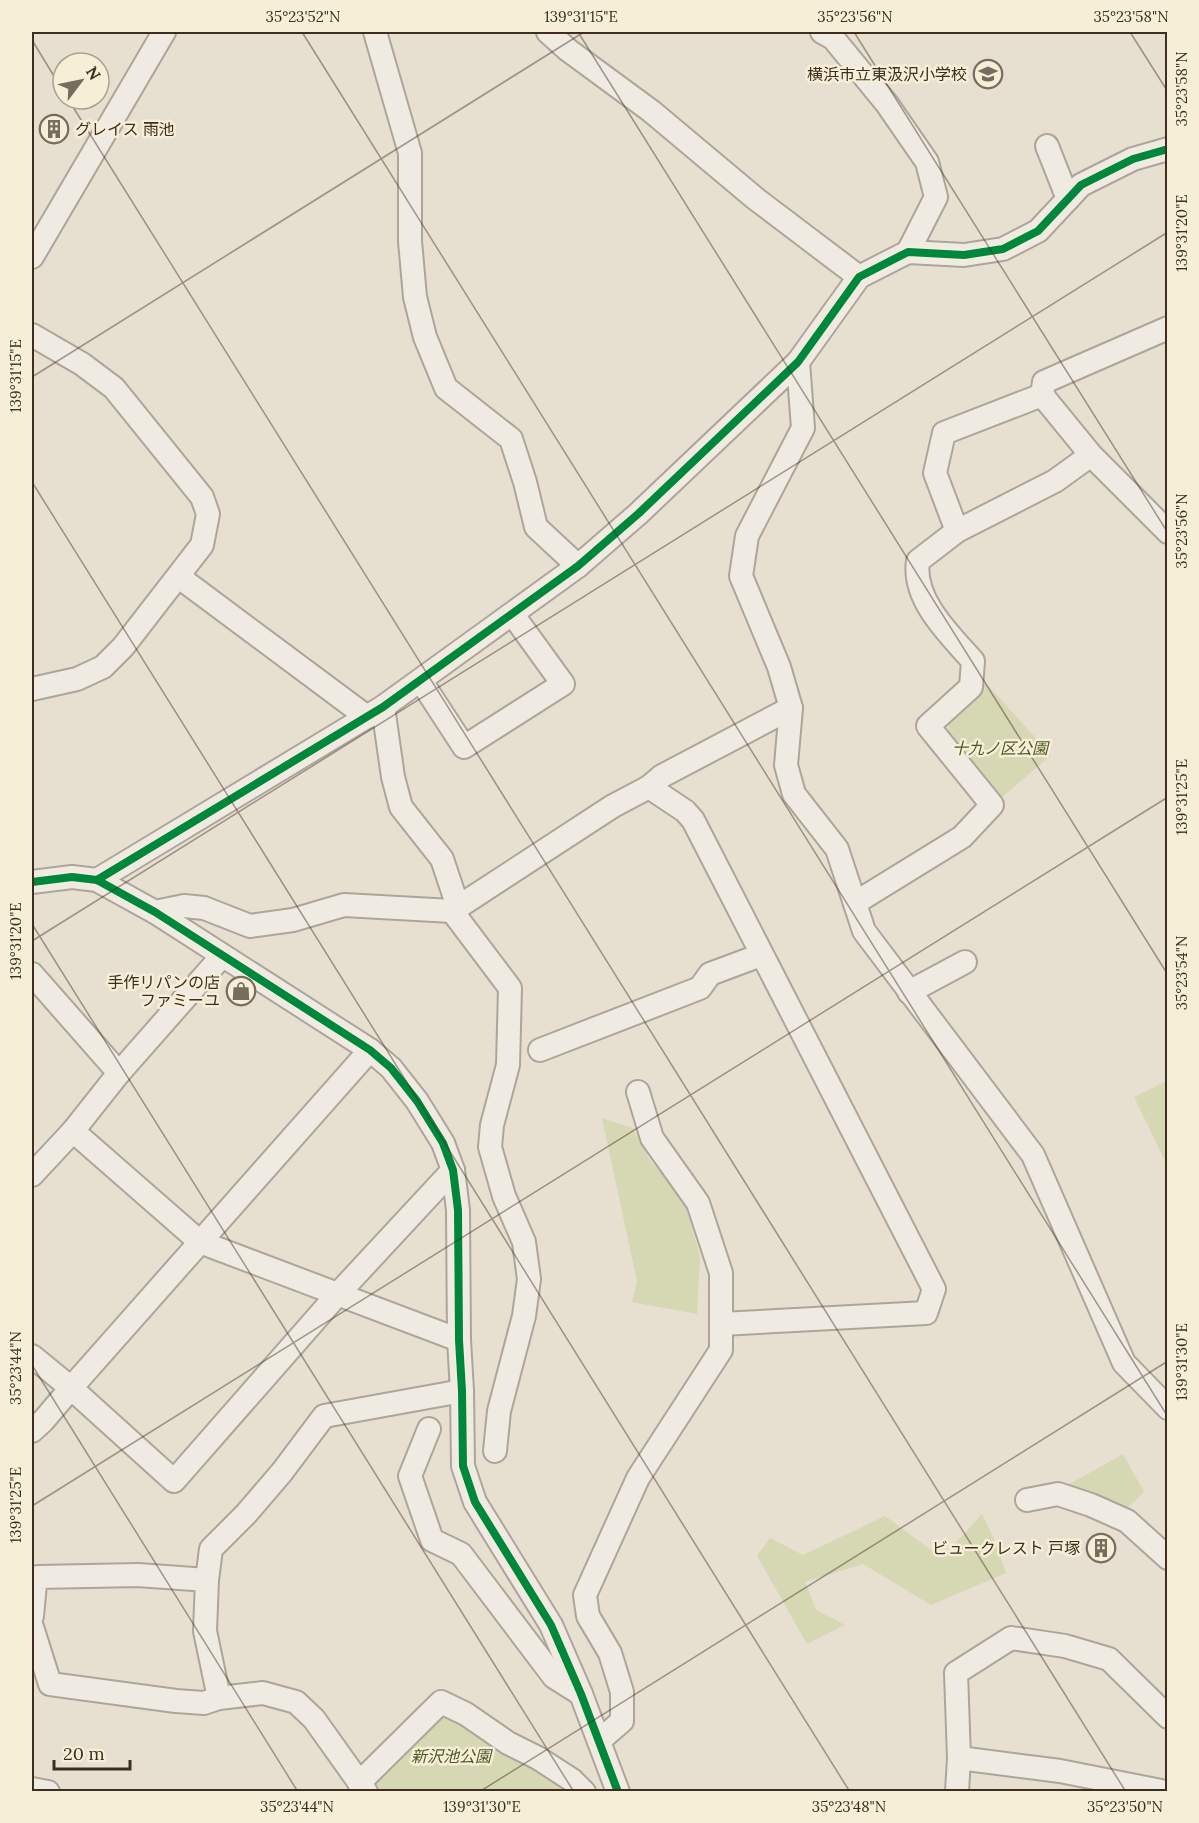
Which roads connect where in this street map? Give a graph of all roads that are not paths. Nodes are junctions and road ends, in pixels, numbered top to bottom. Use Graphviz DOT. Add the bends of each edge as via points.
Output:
graph roads {
  1 [pos="164,32"];
  2 [pos="375,32"];
  3 [pos="548,32"];
  4 [pos="822,32"];
  5 [pos="1047,146"];
  6 [pos="1167,149"];
  7 [pos="1068,199"];
  8 [pos="908,252"];
  9 [pos="32,257"];
  10 [pos="859,277"];
  11 [pos="1167,328"];
  12 [pos="32,335"];
  13 [pos="798,363"];
  14 [pos="1042,395"];
  15 [pos="1091,455"];
  16 [pos="957,531"];
  17 [pos="1167,532"];
  18 [pos="578,566"];
  19 [pos="179,577"];
  20 [pos="513,615"];
  21 [pos="421,681"];
  22 [pos="32,689"];
  23 [pos="791,708"];
  24 [pos="375,712"];
  25 [pos="649,787"];
  26 [pos="97,880"];
  27 [pos="32,882"];
  28 [pos="855,903"];
  29 [pos="455,909"];
  30 [pos="155,912"];
  31 [pos="761,955"];
  32 [pos="222,956"];
  33 [pos="965,962"];
  34 [pos="32,974"];
  35 [pos="909,992"];
  36 [pos="370,1050"];
  37 [pos="540,1050"];
  38 [pos="119,1073"];
  39 [pos="638,1092"];
  40 [pos="73,1131"];
  41 [pos="453,1170"];
  42 [pos="32,1175"];
  43 [pos="200,1242"];
  44 [pos="337,1294"];
  45 [pos="721,1324"];
  46 [pos="459,1340"];
  47 [pos="32,1356"];
  48 [pos="71,1389"];
  49 [pos="462,1390"];
  50 [pos="1167,1408"];
  51 [pos="429,1429"];
  52 [pos="32,1431"];
  53 [pos="495,1451"];
  54 [pos="1027,1500"];
  55 [pos="1167,1558"];
  56 [pos="207,1580"];
  57 [pos="32,1616"];
  58 [pos="32,1627"];
  59 [pos="41,1686"];
  60 [pos="581,1694"];
  61 [pos="219,1698"];
  62 [pos="1167,1717"];
  63 [pos="599,1742"];
  64 [pos="959,1758"];
  65 [pos="363,1787"];
  66 [pos="32,1789"];
  67 [pos="48,1791"];
  68 [pos="584,1791"];
  69 [pos="618,1791"];
  70 [pos="957,1791"];
  71 [pos="1166,1791"];
  1 -- 9 [label="street"];
  2 -- 18 [label="street" via="410,153 410,241 415,297 425,337 446,388 511,440 536,527"];
  3 -- 10 [label="street"];
  4 -- 8 [label="street" via="833,38 880,96 927,162 936,197"];
  5 -- 7 [label="street"];
  6 -- 7 [label="street" via="1133,159 1081,185"];
  7 -- 8 [label="street" via="1038,231 1003,249 964,255"];
  8 -- 10 [label="street"];
  10 -- 13 [label="street"];
  11 -- 14 [label="street" via="1044,382"];
  12 -- 19 [label="street" via="114,388 202,497 208,514 202,545"];
  13 -- 18 [label="street"];
  13 -- 23 [label="street" via="803,428 747,536 741,576 779,667"];
  14 -- 15 [label="street"];
  14 -- 16 [label="street" via="944,433 935,473"];
  15 -- 16 [label="street" via="1054,482"];
  15 -- 17 [label="street"];
  16 -- 28 [label="street" via="918,561 916,574 932,614 973,662 971,687 928,726 992,805 962,837"];
  18 -- 20 [label="street"];
  19 -- 22 [label="street" via="103,667 77,679"];
  19 -- 24 [label="street"];
  20 -- 21 [label="street"];
  20 -- 21 [label="street" via="563,684 464,747"];
  21 -- 24 [label="street"];
  23 -- 25 [label="street" via="662,776"];
  23 -- 28 [label="street" via="786,765 794,794 837,849"];
  24 -- 26 [label="street"];
  24 -- 29 [label="street" via="401,807 442,859"];
  25 -- 29 [label="street" via="613,806"];
  25 -- 31 [label="street" via="693,820"];
  26 -- 27 [label="street" via="72,877"];
  26 -- 30 [label="street"];
  28 -- 35 [label="street" via="864,931"];
  29 -- 30 [label="street" via="344,905 293,920 250,926 204,908 184,906"];
  29 -- 53 [label="street" via="510,988 508,1065 490,1147 504,1196 524,1242 529,1279 524,1316 499,1411"];
  30 -- 32 [label="street"];
  31 -- 37 [label="street" via="710,974 700,988"];
  31 -- 45 [label="street" via="934,1289 926,1313"];
  32 -- 36 [label="street"];
  32 -- 38 [label="street"];
  33 -- 35 [label="street"];
  34 -- 38 [label="street"];
  35 -- 50 [label="street" via="1033,1155 1124,1363"];
  36 -- 41 [label="street" via="391,1068 417,1101 443,1143"];
  36 -- 43 [label="street"];
  38 -- 40 [label="street"];
  39 -- 45 [label="street" via="652,1138 698,1203 721,1273"];
  40 -- 42 [label="street"];
  40 -- 43 [label="street"];
  41 -- 44 [label="street"];
  41 -- 46 [label="street" via="458,1210"];
  43 -- 44 [label="street"];
  43 -- 48 [label="street"];
  44 -- 46 [label="street"];
  44 -- 48 [label="street" via="174,1481"];
  45 -- 63 [label="street" via="721,1350 638,1478 585,1595 588,1616 610,1653 622,1692 622,1721"];
  46 -- 49 [label="street"];
  47 -- 48 [label="street"];
  48 -- 52 [label="street"];
  49 -- 56 [label="street" via="324,1416 282,1472 211,1549"];
  49 -- 60 [label="street" via="463,1466 475,1502 551,1626"];
  51 -- 60 [label="street" via="410,1476 432,1540 461,1554 555,1677"];
  54 -- 55 [label="street" via="1058,1494 1091,1505 1127,1521"];
  56 -- 57 [label="street" via="138,1575 38,1577"];
  56 -- 61 [label="street" via="205,1631"];
  58 -- 59 [label="street"];
  59 -- 61 [label="street" via="204,1703"];
  60 -- 63 [label="street"];
  61 -- 65 [label="street" via="263,1693 296,1702 314,1719"];
  62 -- 64 [label="street" via="1108,1659 1065,1646 1011,1638 956,1673"];
  63 -- 69 [label="street"];
  64 -- 70 [label="street"];
  64 -- 71 [label="street" via="1060,1771"];
  65 -- 68 [label="street" via="441,1702 538,1758"];
  66 -- 67 [label="street"];
}
